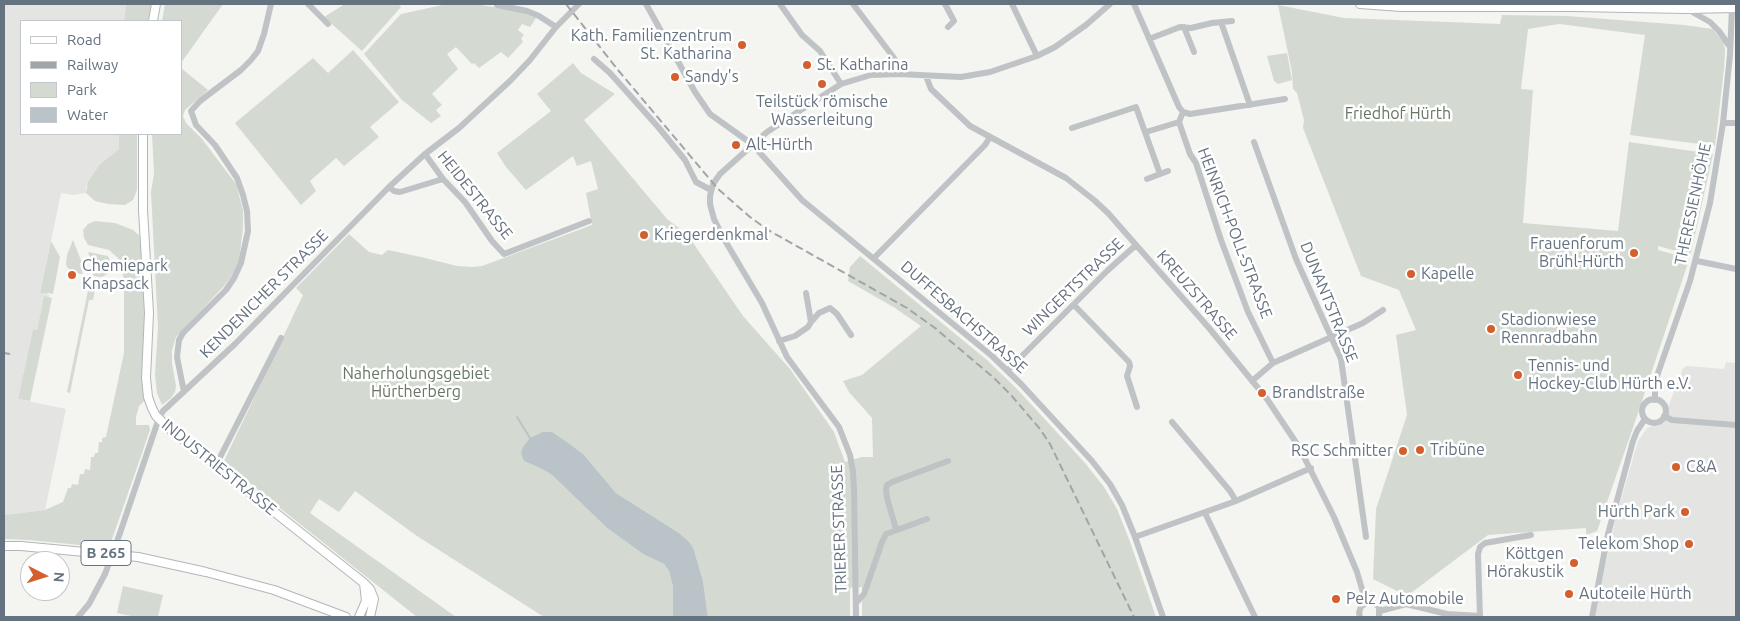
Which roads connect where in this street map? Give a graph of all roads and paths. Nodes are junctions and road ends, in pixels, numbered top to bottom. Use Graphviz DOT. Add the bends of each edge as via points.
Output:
graph roads {
  1 [pos="156,4"];
  2 [pos="271,4"];
  3 [pos="308,4"];
  4 [pos="646,4"];
  5 [pos="780,4"];
  6 [pos="853,4"];
  7 [pos="945,4"];
  8 [pos="1012,4"];
  9 [pos="1110,4"];
  10 [pos="1134,4"];
  11 [pos="1360,4"];
  12 [pos="497,5"];
  13 [pos="576,6"];
  14 [pos="1101,7"];
  15 [pos="1734,8"];
  16 [pos="1687,9"];
  17 [pos="154,20"];
  18 [pos="1232,21"];
  19 [pos="1221,22"];
  20 [pos="328,24"];
  21 [pos="556,27"];
  22 [pos="948,27"];
  23 [pos="1184,27"];
  24 [pos="1149,39"];
  25 [pos="1730,46"];
  26 [pos="1194,52"];
  27 [pos="1036,56"];
  28 [pos="594,59"];
  29 [pos="899,74"];
  30 [pos="926,76"];
  31 [pos="841,84"];
  32 [pos="1285,99"];
  33 [pos="1250,105"];
  34 [pos="1183,112"];
  35 [pos="1179,122"];
  36 [pos="1723,123"];
  37 [pos="1736,123"];
  38 [pos="1072,128"];
  39 [pos="1146,132"];
  40 [pos="143,135"];
  41 [pos="990,137"];
  42 [pos="1254,142"];
  43 [pos="752,144"];
  44 [pos="425,154"];
  45 [pos="1168,171"];
  46 [pos="1160,174"];
  47 [pos="1147,179"];
  48 [pos="443,180"];
  49 [pos="389,187"];
  50 [pos="711,190"];
  51 [pos="589,221"];
  52 [pos="1136,245"];
  53 [pos="874,258"];
  54 [pos="1696,261"];
  55 [pos="1736,269"];
  56 [pos="806,293"];
  57 [pos="1074,305"];
  58 [pos="1383,310"];
  59 [pos="811,322"];
  60 [pos="851,335"];
  61 [pos="281,338"];
  62 [pos="1331,338"];
  63 [pos="779,341"];
  64 [pos="1273,363"];
  65 [pos="1008,370"];
  66 [pos="1252,381"];
  67 [pos="184,392"];
  68 [pos="1654,400"];
  69 [pos="1137,407"];
  70 [pos="1664,416"];
  71 [pos="158,418"];
  72 [pos="1645,420"];
  73 [pos="1172,422"];
  74 [pos="1736,426"];
  75 [pos="948,461"];
  76 [pos="216,465"];
  77 [pos="1311,468"];
  78 [pos="1236,501"];
  79 [pos="1205,513"];
  80 [pos="927,519"];
  81 [pos="896,529"];
  82 [pos="1531,535"];
  83 [pos="1135,537"];
  84 [pos="1366,537"];
  85 [pos="4,546"];
  86 [pos="364,583"];
  87 [pos="1366,602"];
  88 [pos="856,604"];
  89 [pos="1380,614"];
  90 [pos="78,617"];
  91 [pos="346,617"];
  92 [pos="359,617"];
  93 [pos="370,617"];
  94 [pos="856,617"];
  95 [pos="1163,617"];
  96 [pos="1255,617"];
  97 [pos="1360,617"];
  98 [pos="1480,617"];
  99 [pos="1592,617"];
  1 -- 17 [label="main road"];
  2 -- 67 [label="street" via="258,51 241,70 191,111 196,125 215,145 237,178 247,211 248,230 234,278 179,340 177,357"];
  3 -- 20 [label="street"];
  4 -- 43 [label="street, DUFFESBACHSTRASSE" via="705,108"];
  5 -- 31 [label="street" via="802,35 820,51"];
  6 -- 29 [label="street" via="894,58"];
  7 -- 22 [label="street" via="954,21"];
  8 -- 27 [label="street"];
  9 -- 14 [label="street"];
  10 -- 24 [label="street"];
  11 -- 16 [label="main road"];
  12 -- 21 [label="street" via="527,11"];
  13 -- 21 [label="street, KENDENICHER STRASSE"];
  14 -- 27 [label="street" via="1069,38"];
  15 -- 16 [label="main road"];
  15 -- 25 [label="street, THERESIENHÖHE"];
  16 -- 25 [label="street" via="1710,22"];
  18 -- 19 [label="street"];
  19 -- 23 [label="street"];
  19 -- 33 [label="street"];
  21 -- 44 [label="street, KENDENICHER STRASSE" via="511,80"];
  23 -- 24 [label="street"];
  23 -- 26 [label="street"];
  24 -- 34 [label="street"];
  25 -- 36 [label="street, THERESIENHÖHE"];
  27 -- 30 [label="street" via="978,75"];
  28 -- 50 [label="street" via="610,73 685,160 696,182"];
  29 -- 30 [label="street"];
  29 -- 31 [label="street" via="870,75"];
  30 -- 41 [label="street, KREUZSTRASSE" via="928,85 936,94 970,126"];
  31 -- 43 [label="street"];
  32 -- 33 [label="street"];
  33 -- 34 [label="street" via="1190,114"];
  34 -- 35 [label="street"];
  35 -- 39 [label="street"];
  35 -- 64 [label="street, HEINRICH-POLL-STRASSE" via="1236,282"];
  36 -- 37 [label="street"];
  36 -- 54 [label="street, THERESIENHÖHE" via="1710,203"];
  38 -- 39 [label="street" via="1136,107"];
  39 -- 46 [label="street"];
  40 -- 71 [label="main road, INDUSTRIESTRASSE" via="143,210 149,313 146,378 148,397"];
  41 -- 52 [label="street, KREUZSTRASSE" via="1073,183 1108,213"];
  41 -- 53 [label="street"];
  42 -- 62 [label="street, DUNANTSTRASSE" via="1296,259"];
  43 -- 50 [label="street" via="720,174"];
  43 -- 53 [label="street, DUFFESBACHSTRASSE" via="802,200"];
  44 -- 48 [label="street, HEIDESTRASSE"];
  44 -- 49 [label="street, KENDENICHER STRASSE"];
  45 -- 46 [label="street"];
  46 -- 47 [label="street"];
  48 -- 49 [label="street" via="400,192"];
  48 -- 51 [label="street, HEIDESTRASSE" via="465,202 504,254"];
  49 -- 67 [label="street, KENDENICHER STRASSE"];
  50 -- 63 [label="street, TRIERER STRASSE" via="714,219 762,303"];
  52 -- 57 [label="street, WINGERTSTRASSE"];
  52 -- 66 [label="street, KREUZSTRASSE"];
  53 -- 65 [label="street, DUFFESBACHSTRASSE"];
  54 -- 55 [label="street"];
  54 -- 68 [label="street, THERESIENHÖHE" via="1658,376"];
  56 -- 59 [label="street"];
  57 -- 65 [label="street, WINGERTSTRASSE"];
  57 -- 69 [label="street" via="1129,362 1127,376"];
  58 -- 62 [label="street"];
  59 -- 60 [label="street" via="830,308"];
  59 -- 63 [label="street" via="795,336"];
  61 -- 76 [label="street"];
  62 -- 64 [label="street"];
  62 -- 84 [label="street, DUNANTSTRASSE" via="1344,369"];
  63 -- 88 [label="street, TRIERER STRASSE" via="838,427 850,455 854,490"];
  64 -- 66 [label="street"];
  65 -- 83 [label="street, DUFFESBACHSTRASSE" via="1110,484"];
  66 -- 77 [label="street, KREUZSTRASSE" via="1267,398"];
  67 -- 71 [label="street, KENDENICHER STRASSE"];
  68 -- 70 [label="street" via="1664,406"];
  68 -- 72 [label="street, THERESIENHÖHE" via="1642,408"];
  70 -- 72 [label="street" via="1656,423"];
  70 -- 74 [label="street" via="1672,420"];
  71 -- 76 [label="main road, INDUSTRIESTRASSE"];
  71 -- 90 [label="street, bridge" via="105,574"];
  72 -- 99 [label="street, THERESIENHÖHE" via="1633,441 1617,499"];
  73 -- 78 [label="street"];
  75 -- 81 [label="street" via="887,485 887,498"];
  76 -- 86 [label="main road, INDUSTRIESTRASSE"];
  77 -- 78 [label="street"];
  77 -- 87 [label="street, KREUZSTRASSE" via="1357,572"];
  78 -- 79 [label="street"];
  79 -- 83 [label="street"];
  79 -- 96 [label="street"];
  80 -- 81 [label="street"];
  81 -- 88 [label="street" via="886,534 864,594"];
  82 -- 98 [label="street" via="1485,543 1480,547"];
  83 -- 95 [label="street, DUFFESBACHSTRASSE"];
  85 -- 91 [label="main road, B 265" via="128,556 206,572 274,590"];
  86 -- 92 [label="main road" via="366,601"];
  86 -- 93 [label="main road, INDUSTRIESTRASSE" via="374,598"];
  87 -- 89 [label="street" via="1374,603"];
  87 -- 97 [label="street" via="1359,609"];
  88 -- 94 [label="street, TRIERER STRASSE"];
  89 -- 98 [label="street" via="1406,604 1447,614"];
}
